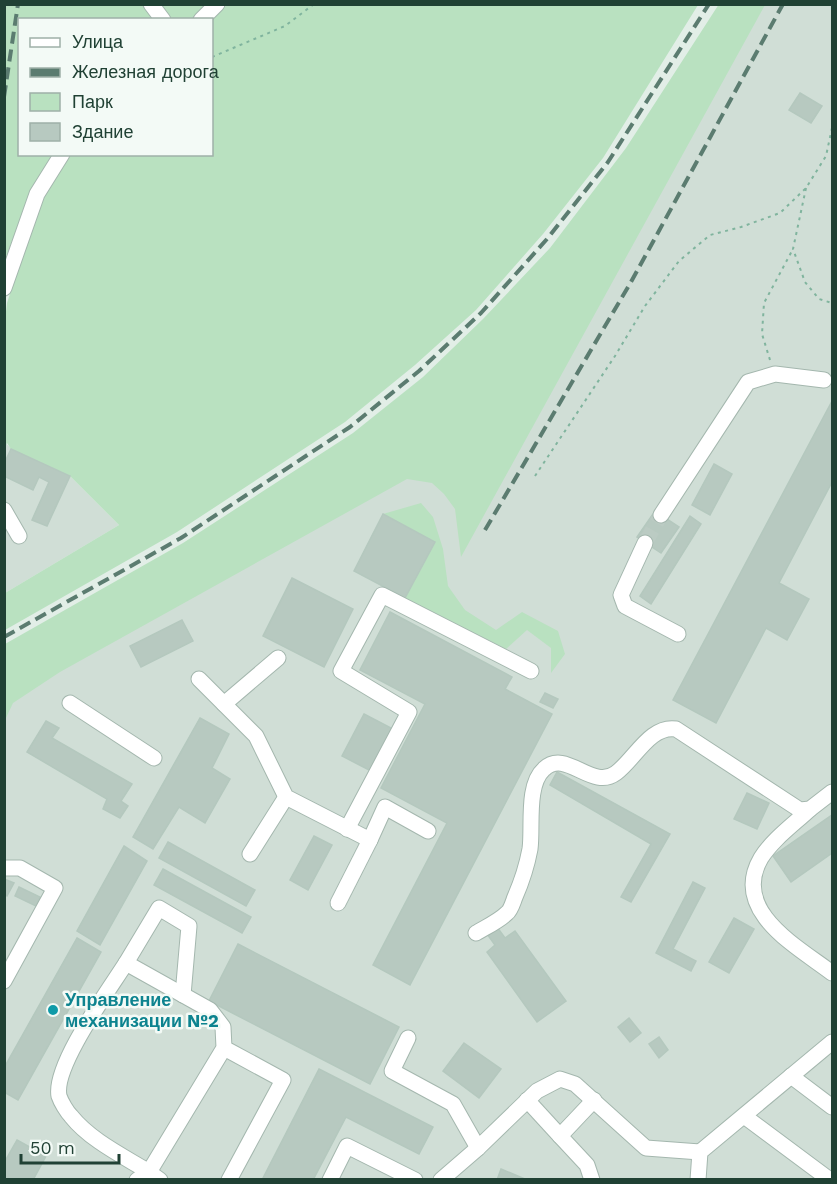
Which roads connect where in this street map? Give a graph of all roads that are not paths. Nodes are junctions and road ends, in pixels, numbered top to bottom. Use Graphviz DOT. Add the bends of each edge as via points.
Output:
graph roads {
  1 [pos="151,4"];
  2 [pos="217,4"];
  3 [pos="162,18"];
  4 [pos="203,18"];
  5 [pos="61,156"];
  6 [pos="4,288"];
  7 [pos="824,380"];
  8 [pos="4,510"];
  9 [pos="661,515"];
  10 [pos="19,536"];
  11 [pos="645,543"];
  12 [pos="678,634"];
  13 [pos="278,658"];
  14 [pos="531,671"];
  15 [pos="199,679"];
  16 [pos="70,703"];
  17 [pos="224,704"];
  18 [pos="154,758"];
  19 [pos="832,792"];
  20 [pos="286,796"];
  21 [pos="810,809"];
  22 [pos="347,829"];
  23 [pos="428,831"];
  24 [pos="369,840"];
  25 [pos="250,854"];
  26 [pos="4,859"];
  27 [pos="12,868"];
  28 [pos="338,903"];
  29 [pos="476,933"];
  30 [pos="126,963"];
  31 [pos="832,973"];
  32 [pos="4,981"];
  33 [pos="183,995"];
  34 [pos="408,1038"];
  35 [pos="832,1042"];
  36 [pos="224,1048"];
  37 [pos="791,1076"];
  38 [pos="527,1100"];
  39 [pos="594,1100"];
  40 [pos="832,1107"];
  41 [pos="744,1116"];
  42 [pos="560,1136"];
  43 [pos="478,1148"];
  44 [pos="700,1152"];
  45 [pos="149,1177"];
  46 [pos="229,1179"];
  47 [pos="330,1179"];
  48 [pos="415,1179"];
  49 [pos="441,1179"];
  50 [pos="592,1179"];
  51 [pos="698,1179"];
  52 [pos="830,1179"];
  1 -- 3 [label="lane"];
  2 -- 4 [label="lane"];
  5 -- 6 [label="lane" via="37,194"];
  7 -- 9 [label="lane" via="775,374 748,382"];
  8 -- 10 [label="lane"];
  11 -- 12 [label="lane" via="621,595 622,601"];
  13 -- 17 [label="lane"];
  14 -- 22 [label="lane" via="382,595 341,671 409,712"];
  15 -- 17 [label="lane"];
  16 -- 18 [label="lane"];
  17 -- 20 [label="lane" via="256,736"];
  19 -- 21 [label="lane"];
  20 -- 22 [label="lane"];
  20 -- 25 [label="lane"];
  21 -- 29 [label="lane" via="800,810 676,729 658,731 615,774 605,778 593,778 566,764 553,763 543,769 536,782 530,848 509,912"];
  21 -- 31 [label="lane" via="762,857 753,888 756,902 780,935"];
  22 -- 24 [label="lane"];
  23 -- 24 [label="lane" via="385,807"];
  24 -- 28 [label="lane"];
  26 -- 27 [label="lane"];
  27 -- 32 [label="lane" via="55,888"];
  30 -- 33 [label="lane"];
  30 -- 33 [label="lane" via="159,908 189,926"];
  30 -- 45 [label="lane" via="77,1040 60,1080 59,1097 71,1116 90,1134"];
  33 -- 36 [label="lane" via="210,1010 223,1027"];
  34 -- 43 [label="lane" via="392,1071 453,1104"];
  35 -- 37 [label="lane"];
  36 -- 45 [label="lane"];
  36 -- 46 [label="lane" via="283,1080"];
  37 -- 40 [label="lane"];
  37 -- 41 [label="lane"];
  38 -- 39 [label="lane" via="560,1079 575,1084"];
  38 -- 42 [label="lane"];
  38 -- 43 [label="lane"];
  39 -- 42 [label="lane"];
  39 -- 44 [label="lane" via="646,1148"];
  41 -- 44 [label="lane"];
  41 -- 52 [label="lane"];
  42 -- 50 [label="lane" via="587,1165"];
  43 -- 49 [label="lane"];
  44 -- 51 [label="lane"];
  47 -- 48 [label="lane" via="348,1146"];
}
